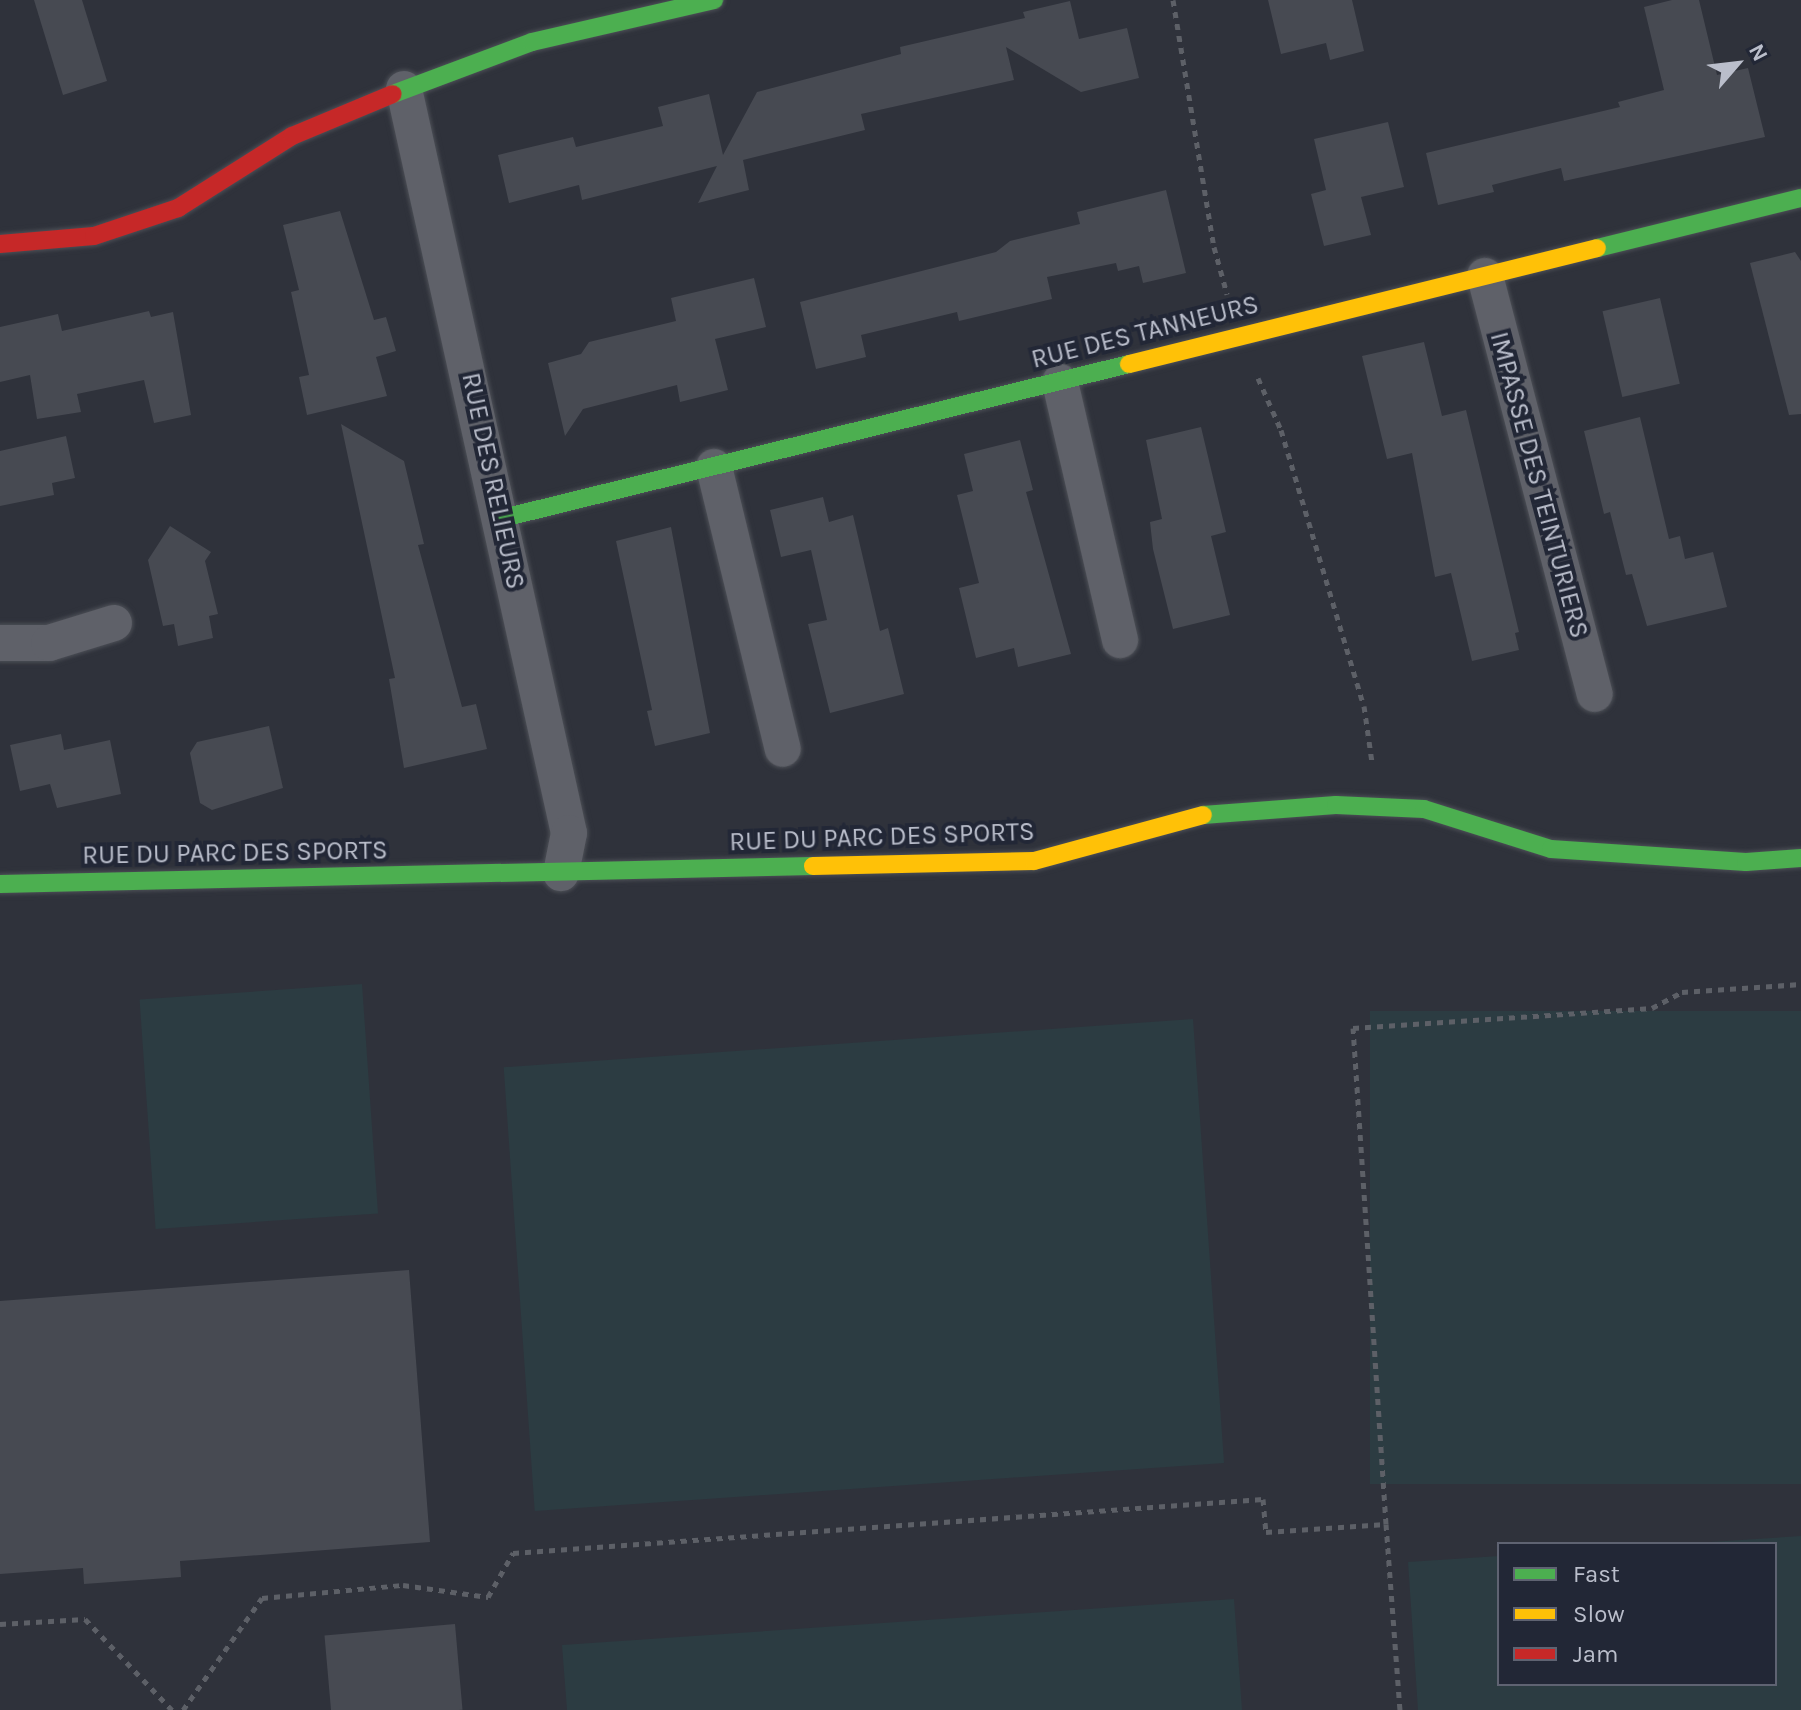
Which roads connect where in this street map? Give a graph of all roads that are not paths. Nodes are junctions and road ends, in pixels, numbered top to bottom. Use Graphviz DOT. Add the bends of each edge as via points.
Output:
graph roads {
  1 [pos="714,0"];
  2 [pos="404,89"];
  3 [pos="1801,198"];
  4 [pos="0,244"];
  5 [pos="1485,276"];
  6 [pos="1060,382"];
  7 [pos="714,467"];
  8 [pos="503,518"];
  9 [pos="114,623"];
  10 [pos="1120,640"];
  11 [pos="0,643"];
  12 [pos="1595,694"];
  13 [pos="783,749"];
  14 [pos="1801,858"];
  15 [pos="561,873"];
  16 [pos="0,884"];
  1 -- 2 [label="street" via="532,42"];
  2 -- 4 [label="street" via="292,136 178,208 94,236"];
  2 -- 8 [label="street, RUE DES RELIEURS"];
  3 -- 5 [label="street, RUE DES TANNEURS"];
  5 -- 6 [label="street, RUE DES TANNEURS"];
  5 -- 12 [label="street, IMPASSE DES TEINTURIERS"];
  6 -- 7 [label="street, RUE DES TANNEURS"];
  6 -- 10 [label="street"];
  7 -- 8 [label="street, RUE DES TANNEURS"];
  7 -- 13 [label="street"];
  8 -- 15 [label="street, RUE DES RELIEURS" via="569,833"];
  9 -- 11 [label="street" via="49,643"];
  14 -- 15 [label="street, RUE DU PARC DES SPORTS" via="1746,862 1551,849 1424,809 1375,806 1185,816 1109,844 1034,861"];
  15 -- 16 [label="street, RUE DU PARC DES SPORTS"];
}
